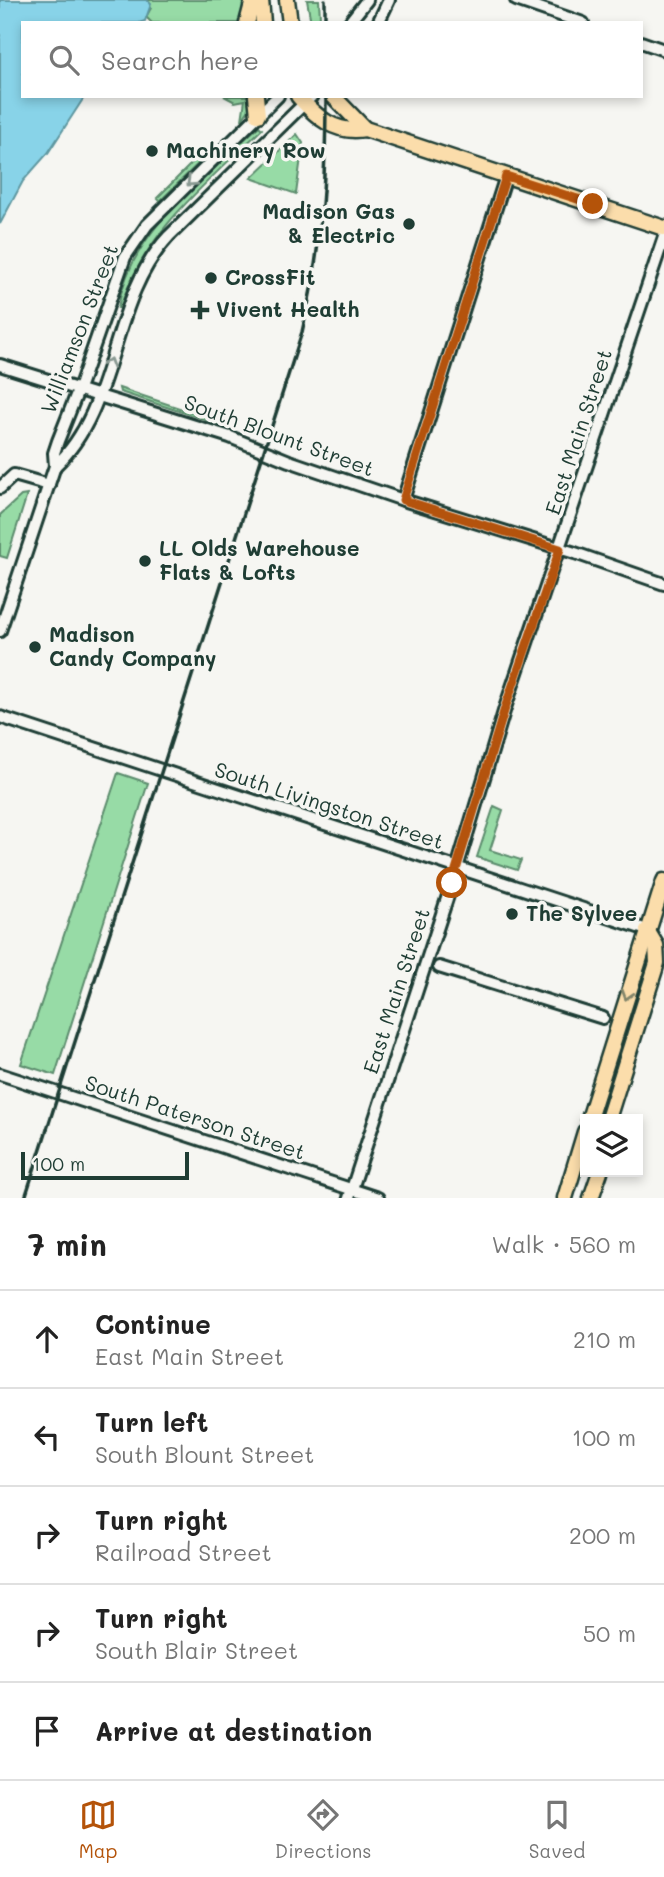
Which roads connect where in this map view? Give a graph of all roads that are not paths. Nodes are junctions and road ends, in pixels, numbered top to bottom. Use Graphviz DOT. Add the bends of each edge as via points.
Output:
graph roads {
  1 [pos="253,0"];
  2 [pos="261,0"];
  3 [pos="287,0"];
  4 [pos="366,0"];
  5 [pos="389,0"];
  6 [pos="516,0"];
  7 [pos="248,21"];
  8 [pos="263,21"];
  9 [pos="290,21"];
  10 [pos="350,21"];
  11 [pos="379,21"];
  12 [pos="577,21"];
  13 [pos="643,43"];
  14 [pos="664,50"];
  15 [pos="256,98"];
  16 [pos="276,98"];
  17 [pos="335,98"];
  18 [pos="305,99"];
  19 [pos="258,115"];
  20 [pos="365,129"];
  21 [pos="506,176"];
  22 [pos="664,228"];
  23 [pos="664,237"];
  24 [pos="0,365"];
  25 [pos="78,391"];
  26 [pos="98,397"];
  27 [pos="55,466"];
  28 [pos="49,485"];
  29 [pos="0,488"];
  30 [pos="403,500"];
  31 [pos="560,549"];
  32 [pos="664,584"];
  33 [pos="0,631"];
  34 [pos="0,717"];
  35 [pos="457,868"];
  36 [pos="664,881"];
  37 [pos="647,930"];
  38 [pos="439,967"];
  39 [pos="664,975"];
  40 [pos="603,1018"];
  41 [pos="0,1074"];
  42 [pos="591,1114"];
  43 [pos="610,1114"];
  44 [pos="618,1114"];
  45 [pos="580,1148"];
  46 [pos="597,1177"];
  47 [pos="350,1194"];
  48 [pos="378,1198"];
  49 [pos="565,1198"];
  50 [pos="591,1198"];
  1 -- 7 [label="main road"];
  2 -- 8 [label="main road"];
  3 -- 9 [label="main road"];
  4 -- 10 [label="street"];
  5 -- 11 [label="street"];
  6 -- 12 [label="street"];
  13 -- 14 [label="street"];
  15 -- 19 [label="main road"];
  16 -- 19 [label="street, Williamson Street"];
  17 -- 20 [label="main road"];
  18 -- 20 [label="main road" via="320,119 339,129"];
  26 -- 18 [label="street, Williamson Street, one-way" via="132,293 152,256"];
  19 -- 25 [label="street, Williamson Street, one-way" via="138,235 115,281"];
  20 -- 21 [label="main road"];
  21 -- 22 [label="main road"];
  21 -- 30 [label="street"];
  23 -- 31 [label="street, East Main Street"];
  24 -- 25 [label="street, South Blount Street"];
  25 -- 26 [label="street, South Blount Street"];
  25 -- 27 [label="street, Williamson Street" via="54,453"];
  26 -- 27 [label="street, Williamson Street" via="72,446"];
  26 -- 30 [label="street, South Blount Street" via="230,437"];
  27 -- 28 [label="street, Williamson Street"];
  28 -- 29 [label="street" via="14,475"];
  28 -- 33 [label="street, Williamson Street"];
  30 -- 31 [label="street, South Blount Street"];
  31 -- 32 [label="street, South Blount Street"];
  31 -- 35 [label="street, East Main Street"];
  34 -- 35 [label="street, South Livingston Street"];
  35 -- 37 [label="street, South Livingston Street"];
  35 -- 47 [label="street, East Main Street"];
  36 -- 37 [label="main road"];
  37 -- 42 [label="main road, one-way"];
  37 -- 43 [label="main road" via="656,944 657,963"];
  38 -- 40 [label="street"];
  39 -- 44 [label="main road"];
  41 -- 47 [label="street, South Paterson Street"];
  45 -- 49 [label="main road"];
  46 -- 50 [label="main road"];
  47 -- 48 [label="street, South Paterson Street"];
}
